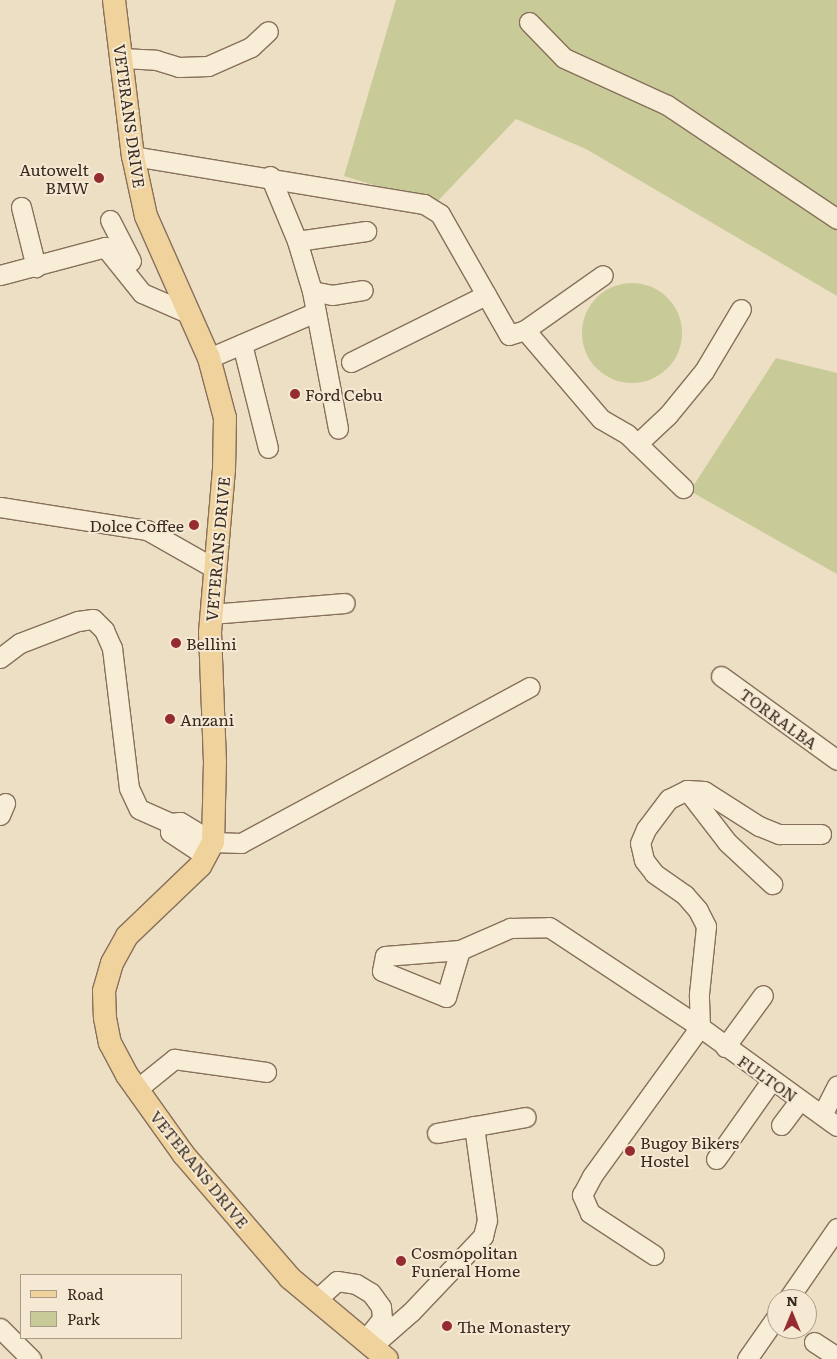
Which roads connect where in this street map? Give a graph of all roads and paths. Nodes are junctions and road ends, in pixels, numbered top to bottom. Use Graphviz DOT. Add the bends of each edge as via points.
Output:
graph roads {
  1 [pos="114,0"];
  2 [pos="529,22"];
  3 [pos="268,31"];
  4 [pos="121,58"];
  5 [pos="133,156"];
  6 [pos="270,176"];
  7 [pos="21,207"];
  8 [pos="837,219"];
  9 [pos="110,220"];
  10 [pos="366,231"];
  11 [pos="297,241"];
  12 [pos="36,267"];
  13 [pos="0,275"];
  14 [pos="603,275"];
  15 [pos="362,290"];
  16 [pos="312,291"];
  17 [pos="486,295"];
  18 [pos="184,304"];
  19 [pos="741,308"];
  20 [pos="316,312"];
  21 [pos="525,330"];
  22 [pos="242,344"];
  23 [pos="209,358"];
  24 [pos="351,362"];
  25 [pos="338,429"];
  26 [pos="637,444"];
  27 [pos="268,448"];
  28 [pos="683,488"];
  29 [pos="0,507"];
  30 [pos="214,568"];
  31 [pos="345,603"];
  32 [pos="211,614"];
  33 [pos="0,658"];
  34 [pos="721,676"];
  35 [pos="529,687"];
  36 [pos="837,760"];
  37 [pos="687,790"];
  38 [pos="821,834"];
  39 [pos="209,849"];
  40 [pos="772,884"];
  41 [pos="460,950"];
  42 [pos="764,995"];
  43 [pos="700,1027"];
  44 [pos="725,1047"];
  45 [pos="266,1072"];
  46 [pos="771,1081"];
  47 [pos="837,1086"];
  48 [pos="137,1089"];
  49 [pos="800,1100"];
  50 [pos="822,1115"];
  51 [pos="526,1117"];
  52 [pos="781,1125"];
  53 [pos="474,1126"];
  54 [pos="837,1126"];
  55 [pos="437,1133"];
  56 [pos="716,1159"];
  57 [pos="837,1228"];
  58 [pos="654,1255"];
  59 [pos="795,1289"];
  60 [pos="317,1299"];
  61 [pos="0,1328"];
  62 [pos="767,1330"];
  63 [pos="814,1342"];
  64 [pos="375,1348"];
  65 [pos="837,1357"];
  66 [pos="31,1359"];
  67 [pos="747,1359"];
  1 -- 4 [label="main road, VETERANS DRIVE"];
  2 -- 8 [label="street" via="564,58 667,105"];
  3 -- 4 [label="street" via="251,47 208,66 184,67 156,60"];
  4 -- 5 [label="main road, VETERANS DRIVE"];
  5 -- 6 [label="street"];
  5 -- 18 [label="main road, VETERANS DRIVE" via="146,216"];
  6 -- 11 [label="street"];
  6 -- 17 [label="street" via="424,204 440,214"];
  7 -- 12 [label="street"];
  9 -- 18 [label="street" via="126,254 146,283 161,296"];
  10 -- 11 [label="street"];
  11 -- 16 [label="street"];
  12 -- 13 [label="street"];
  12 -- 18 [label="street" via="90,248 105,247 142,293"];
  14 -- 21 [label="street"];
  15 -- 16 [label="street" via="332,296"];
  16 -- 20 [label="street"];
  17 -- 21 [label="street" via="509,335"];
  17 -- 24 [label="street"];
  18 -- 23 [label="main road, VETERANS DRIVE"];
  19 -- 26 [label="street" via="704,371 668,415"];
  20 -- 22 [label="street"];
  20 -- 25 [label="street"];
  21 -- 26 [label="street" via="601,419"];
  22 -- 23 [label="street"];
  22 -- 27 [label="street"];
  23 -- 30 [label="main road, VETERANS DRIVE" via="225,418 224,469"];
  26 -- 28 [label="street"];
  29 -- 30 [label="street" via="147,530"];
  30 -- 32 [label="main road, VETERANS DRIVE"];
  31 -- 32 [label="street"];
  32 -- 39 [label="main road, VETERANS DRIVE" via="215,762"];
  33 -- 39 [label="street" via="20,643 78,621 93,619 104,630 112,648 129,788 139,809 171,823 170,832"];
  34 -- 36 [label="street, TORRALBA"];
  35 -- 39 [label="street" via="242,844"];
  37 -- 38 [label="street" via="704,791 759,826 779,834"];
  37 -- 40 [label="street" via="727,842"];
  37 -- 43 [label="street" via="669,800 646,829 640,843 644,860 654,873 685,895 706,926 699,994"];
  39 -- 48 [label="main road, VETERANS DRIVE" via="200,866 127,936 109,973 104,991 110,1043"];
  41 -- 41 [label="street, FULTON" via="446,997 385,975 382,971 384,956"];
  41 -- 43 [label="street, FULTON" via="510,928 549,927"];
  42 -- 44 [label="street"];
  43 -- 44 [label="street, FULTON"];
  43 -- 58 [label="street" via="582,1190 583,1203 590,1213"];
  44 -- 46 [label="street, FULTON"];
  45 -- 48 [label="street" via="174,1059"];
  46 -- 49 [label="street, FULTON"];
  46 -- 56 [label="street"];
  47 -- 50 [label="street"];
  48 -- 60 [label="main road, VETERANS DRIVE" via="184,1155 290,1278"];
  49 -- 50 [label="street, FULTON"];
  49 -- 52 [label="street"];
  50 -- 54 [label="street, FULTON"];
  51 -- 53 [label="street"];
  53 -- 55 [label="street"];
  53 -- 64 [label="street" via="487,1220 483,1236"];
  57 -- 59 [label="street"];
  60 -- 64 [label="main road, VETERANS DRIVE"];
  60 -- 64 [label="street" via="337,1281 356,1284 371,1293 381,1307 382,1319"];
  61 -- 66 [label="street"];
  62 -- 67 [label="street"];
  63 -- 65 [label="street"];
}
